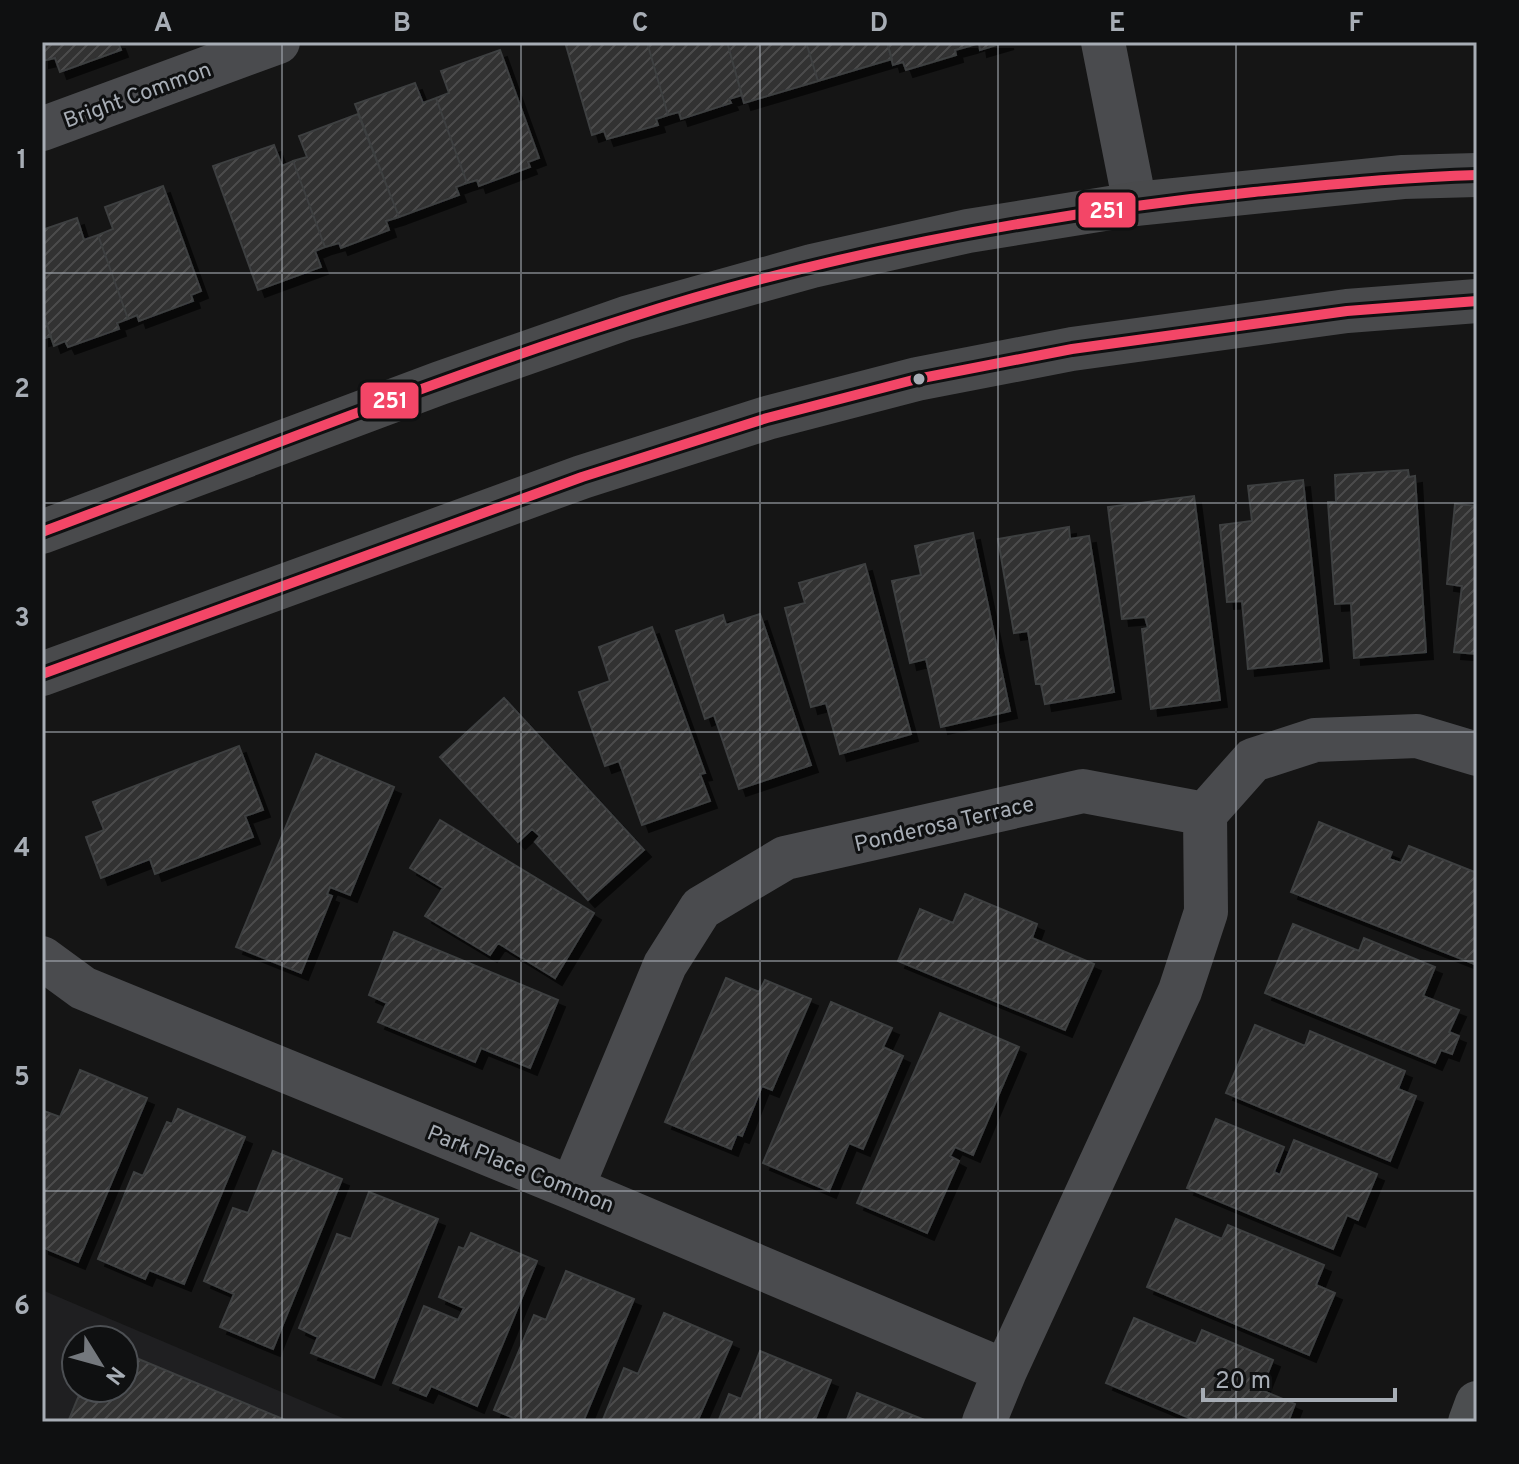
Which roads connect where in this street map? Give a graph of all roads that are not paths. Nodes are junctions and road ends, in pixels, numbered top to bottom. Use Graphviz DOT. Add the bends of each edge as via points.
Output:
graph roads {
  1 [pos="278,42"];
  2 [pos="1103,42"];
  3 [pos="42,129"];
  4 [pos="1477,175"];
  5 [pos="1135,204"];
  6 [pos="1477,301"];
  7 [pos="42,532"];
  8 [pos="42,674"];
  9 [pos="1477,754"];
  10 [pos="1205,814"];
  11 [pos="42,958"];
  12 [pos="572,1188"];
  13 [pos="1005,1371"];
  14 [pos="1477,1403"];
  15 [pos="984,1422"];
  16 [pos="1470,1422"];
  1 -- 3 [label="street, Bright Common"];
  2 -- 5 [label="street"];
  4 -- 5 [label="main road" via="1403,177"];
  5 -- 7 [label="main road" via="968,231 812,266 626,318"];
  6 -- 8 [label="main road" via="1347,311 1087,346 917,379 767,418 582,477"];
  9 -- 10 [label="street" via="1417,736 1315,740 1253,760"];
  10 -- 12 [label="street, Ponderosa Terrace" via="1083,791 785,858 701,908 665,965"];
  10 -- 13 [label="street" via="1206,912 1180,991"];
  11 -- 12 [label="street, Park Place Common" via="83,988"];
  12 -- 13 [label="street, Park Place Common"];
  13 -- 15 [label="street"];
  14 -- 16 [label="main road"];
}
